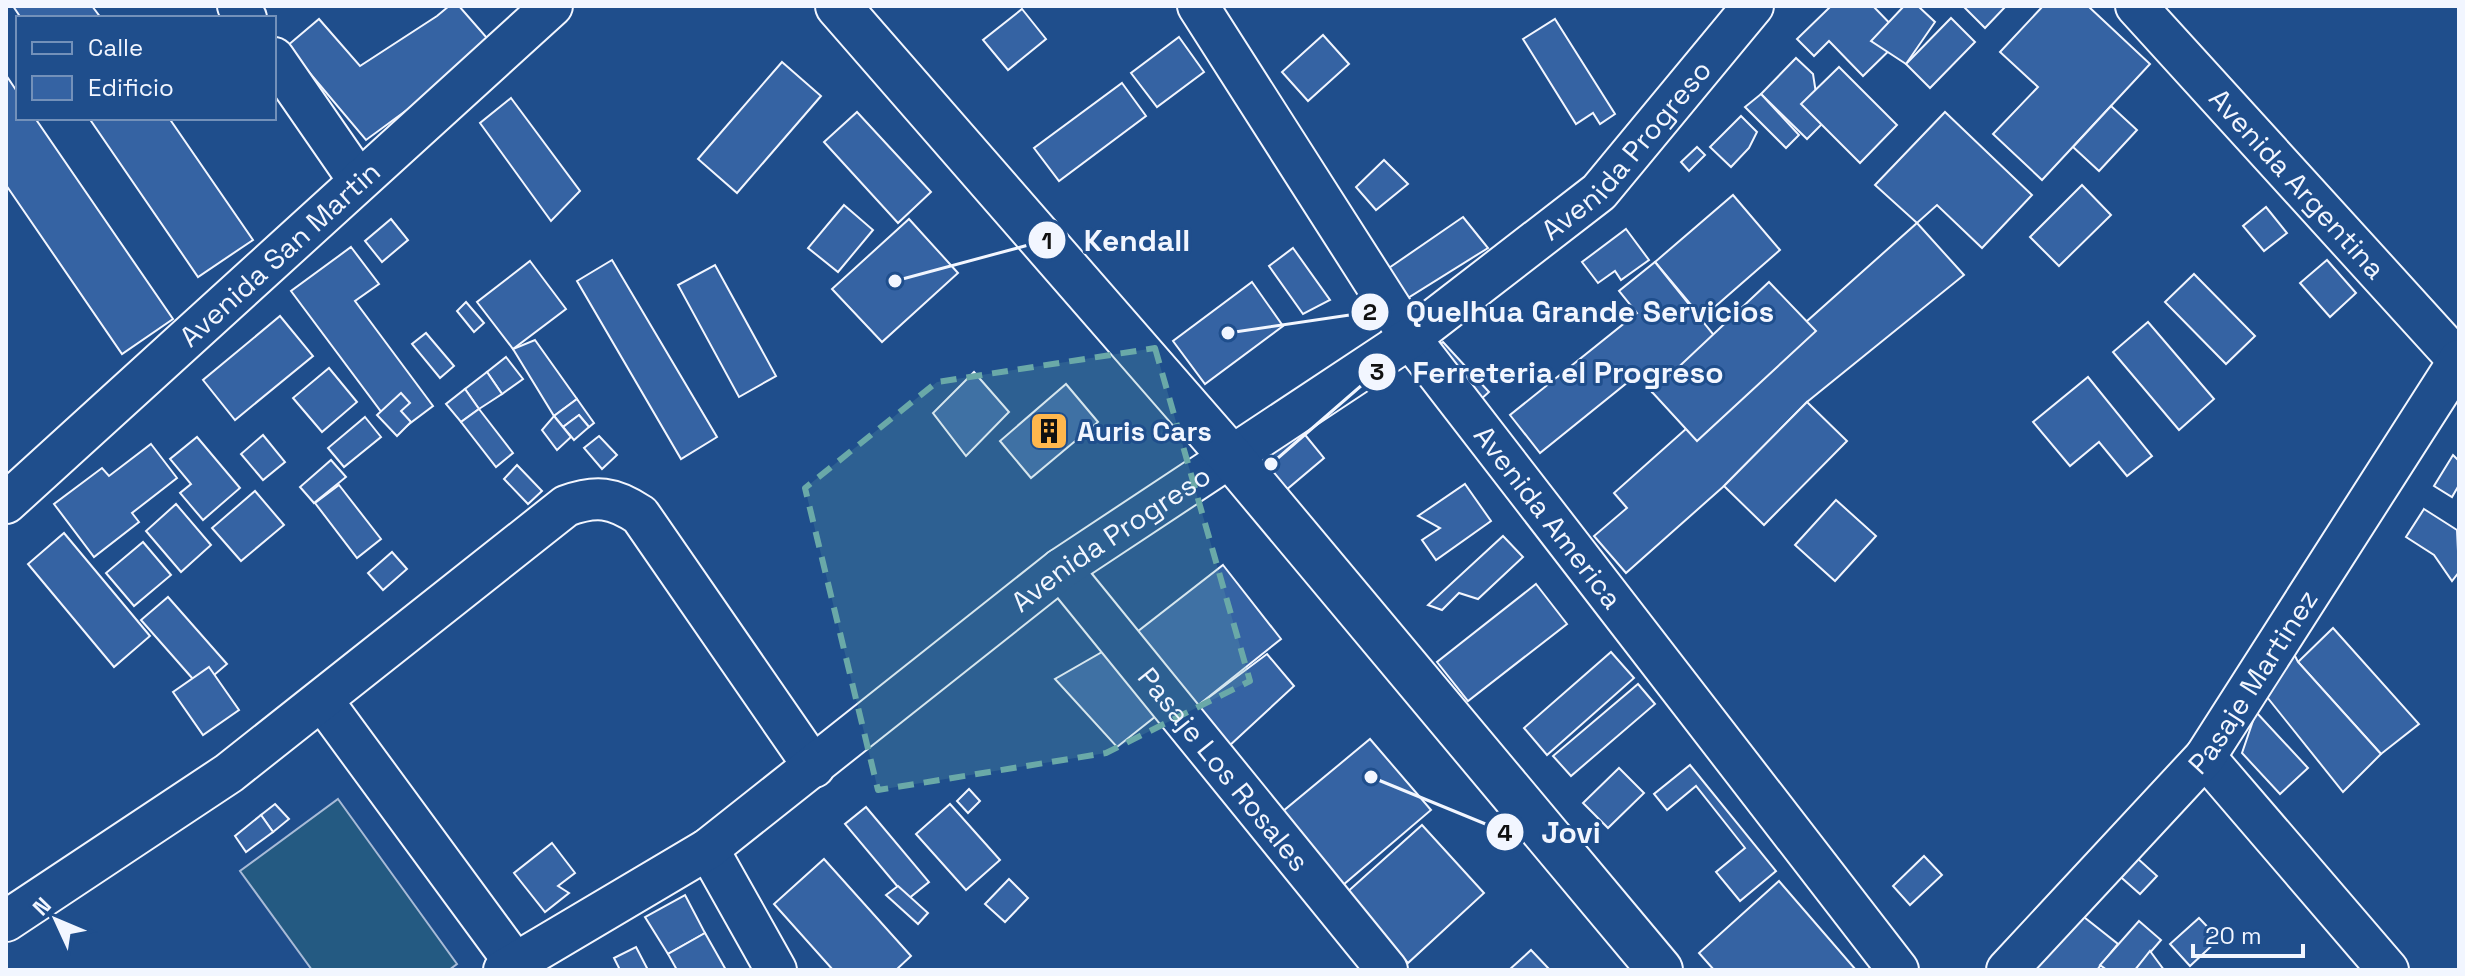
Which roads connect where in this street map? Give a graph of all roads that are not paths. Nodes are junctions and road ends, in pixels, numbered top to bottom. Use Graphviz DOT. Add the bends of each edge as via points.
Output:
graph roads {
  1 [pos="552,6"];
  2 [pos="838,6"];
  3 [pos="1198,6"];
  4 [pos="1753,6"];
  5 [pos="2136,6"];
  6 [pos="276,61"];
  7 [pos="359,181"];
  8 [pos="1410,338"];
  9 [pos="2459,360"];
  10 [pos="1231,457"];
  11 [pos="6,503"];
  12 [pos="1061,569"];
  13 [pos="322,700"];
  14 [pos="2205,757"];
  15 [pos="814,767"];
  16 [pos="708,849"];
  17 [pos="6,921"];
  18 [pos="509,967"];
  19 [pos="776,970"];
  20 [pos="1387,970"];
  21 [pos="1660,970"];
  22 [pos="1898,970"];
  23 [pos="2007,970"];
  24 [pos="2388,970"];
  1 -- 7 [label="street, Avenida San Martin"];
  2 -- 10 [label="highway"];
  3 -- 8 [label="street, Avenida America"];
  4 -- 8 [label="street, Avenida Progreso" via="1599,192"];
  5 -- 9 [label="street, Avenida Argentina"];
  6 -- 7 [label="street"];
  7 -- 11 [label="street, Avenida San Martin"];
  8 -- 10 [label="street, Avenida Progreso"];
  8 -- 22 [label="street, Avenida America"];
  9 -- 14 [label="street, Pasaje Martinez"];
  10 -- 12 [label="street, Avenida Progreso"];
  10 -- 21 [label="highway"];
  12 -- 15 [label="street, Avenida Progreso"];
  12 -- 20 [label="street, Pasaje Los Rosales"];
  13 -- 15 [label="street" via="566,506 604,499 640,515"];
  13 -- 17 [label="street" via="229,773"];
  13 -- 18 [label="street"];
  14 -- 23 [label="street, Pasaje Martinez"];
  14 -- 24 [label="street"];
  15 -- 16 [label="street, Avenida Progreso"];
  16 -- 18 [label="street, Avenida Progreso"];
  16 -- 19 [label="street"];
}
